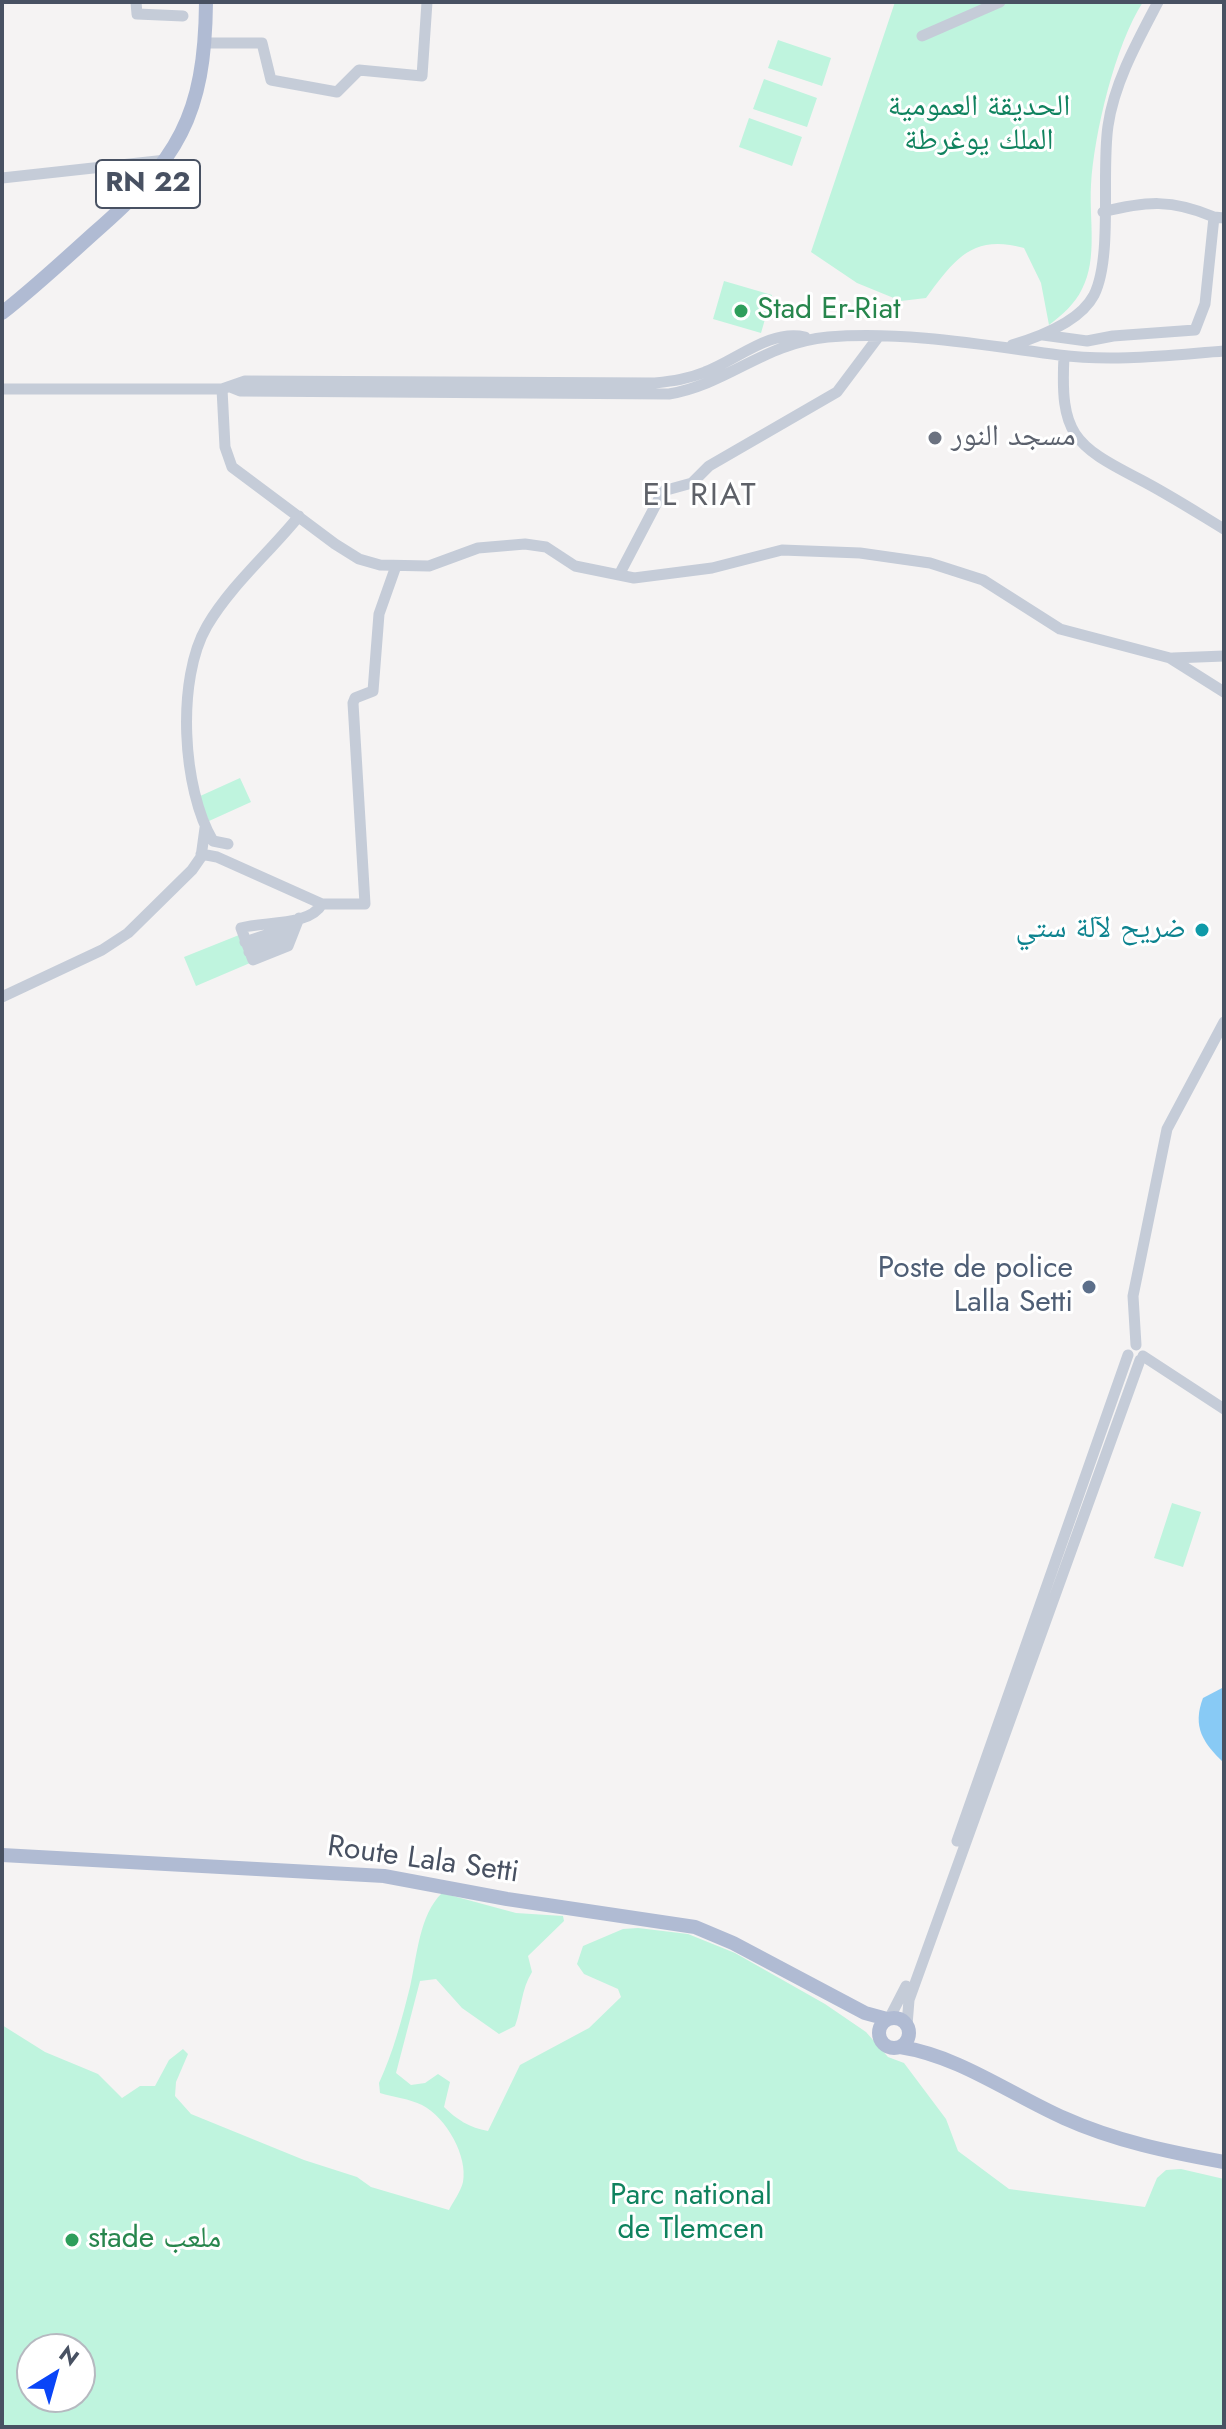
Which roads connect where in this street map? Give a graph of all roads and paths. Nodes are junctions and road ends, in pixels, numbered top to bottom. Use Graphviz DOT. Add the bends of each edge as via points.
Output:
graph roads {
  1 [pos="136,2"];
  2 [pos="206,2"];
  3 [pos="427,2"];
  4 [pos="1000,2"];
  5 [pos="1158,2"];
  6 [pos="183,16"];
  7 [pos="922,36"];
  8 [pos="205,43"];
  9 [pos="167,160"];
  10 [pos="2,178"];
  11 [pos="1103,212"];
  12 [pos="1219,218"];
  13 [pos="2,313"];
  14 [pos="1043,335"];
  15 [pos="879,336"];
  16 [pos="1000,348"];
  17 [pos="1224,351"];
  18 [pos="1064,356"];
  19 [pos="226,388"];
  20 [pos="2,389"];
  21 [pos="299,516"];
  22 [pos="1224,529"];
  23 [pos="396,566"];
  24 [pos="619,575"];
  25 [pos="1224,656"];
  26 [pos="1170,658"];
  27 [pos="1224,692"];
  28 [pos="205,828"];
  29 [pos="228,844"];
  30 [pos="201,854"];
  31 [pos="322,904"];
  32 [pos="296,926"];
  33 [pos="2,997"];
  34 [pos="1224,1022"];
  35 [pos="1136,1345"];
  36 [pos="1128,1355"];
  37 [pos="1142,1358"];
  38 [pos="1224,1409"];
  39 [pos="2,1855"];
  40 [pos="820,1990"];
  41 [pos="888,2019"];
  42 [pos="908,2028"];
  43 [pos="879,2037"];
  44 [pos="900,2047"];
  45 [pos="986,2079"];
  46 [pos="1224,2162"];
  1 -- 6 [label="street" via="137,14"];
  2 -- 8 [label="main road, RN 22"];
  3 -- 8 [label="street" via="422,76 359,70 337,92 271,80 262,43"];
  4 -- 7 [label="street"];
  5 -- 11 [label="street" via="1114,100"];
  8 -- 9 [label="main road, RN 22" via="191,110"];
  9 -- 10 [label="street"];
  9 -- 13 [label="main road, RN 22" via="123,209"];
  11 -- 12 [label="street" via="1144,201"];
  11 -- 14 [label="street" via="1104,243 1093,297 1058,329"];
  12 -- 14 [label="street" via="1205,304 1195,330 1087,341"];
  14 -- 16 [label="street"];
  15 -- 16 [label="street"];
  15 -- 19 [label="street" via="813,339 790,334 704,373 655,383 245,381"];
  15 -- 24 [label="street" via="837,392 709,466 692,483 663,491"];
  16 -- 18 [label="street"];
  17 -- 18 [label="street"];
  18 -- 22 [label="street" via="1065,406 1073,432 1086,449"];
  19 -- 20 [label="street"];
  19 -- 21 [label="street" via="225,447 232,467"];
  21 -- 23 [label="street" via="359,559"];
  21 -- 28 [label="street" via="207,626 196,655 187,724 191,779"];
  23 -- 24 [label="street" via="429,566 478,548 525,544 546,547 575,566"];
  23 -- 31 [label="street" via="379,614 373,691 353,703 365,904"];
  24 -- 26 [label="street" via="634,578 712,568 782,550 930,563 983,580 1060,629"];
  25 -- 26 [label="street"];
  26 -- 27 [label="street"];
  28 -- 29 [label="street" via="213,841"];
  28 -- 30 [label="street"];
  30 -- 31 [label="street"];
  30 -- 33 [label="street" via="192,870 128,933"];
  31 -- 32 [label="street"];
  32 -- 32 [label="street" via="247,947 253,960 288,946"];
  34 -- 35 [label="street" via="1167,1129 1133,1296"];
  35 -- 36 [label="street" via="1129,1347"];
  35 -- 37 [label="street" via="1143,1349"];
  36 -- 37 [label="street" via="1132,1361"];
  36 -- 41 [label="street" via="909,1978"];
  37 -- 38 [label="street"];
  37 -- 42 [label="street" via="909,2000"];
  39 -- 40 [label="main road, Route Lala Setti" via="384,1876 687,1926 723,1938"];
  40 -- 41 [label="main road"];
  40 -- 43 [label="main road"];
  41 -- 42 [label="main road" via="901,2019"];
  41 -- 43 [label="main road"];
  42 -- 44 [label="main road" via="908,2041"];
  42 -- 45 [label="main road"];
  43 -- 44 [label="main road" via="888,2047"];
  44 -- 45 [label="main road" via="928,2053"];
  45 -- 46 [label="main road" via="1068,2120 1135,2144"];
}
